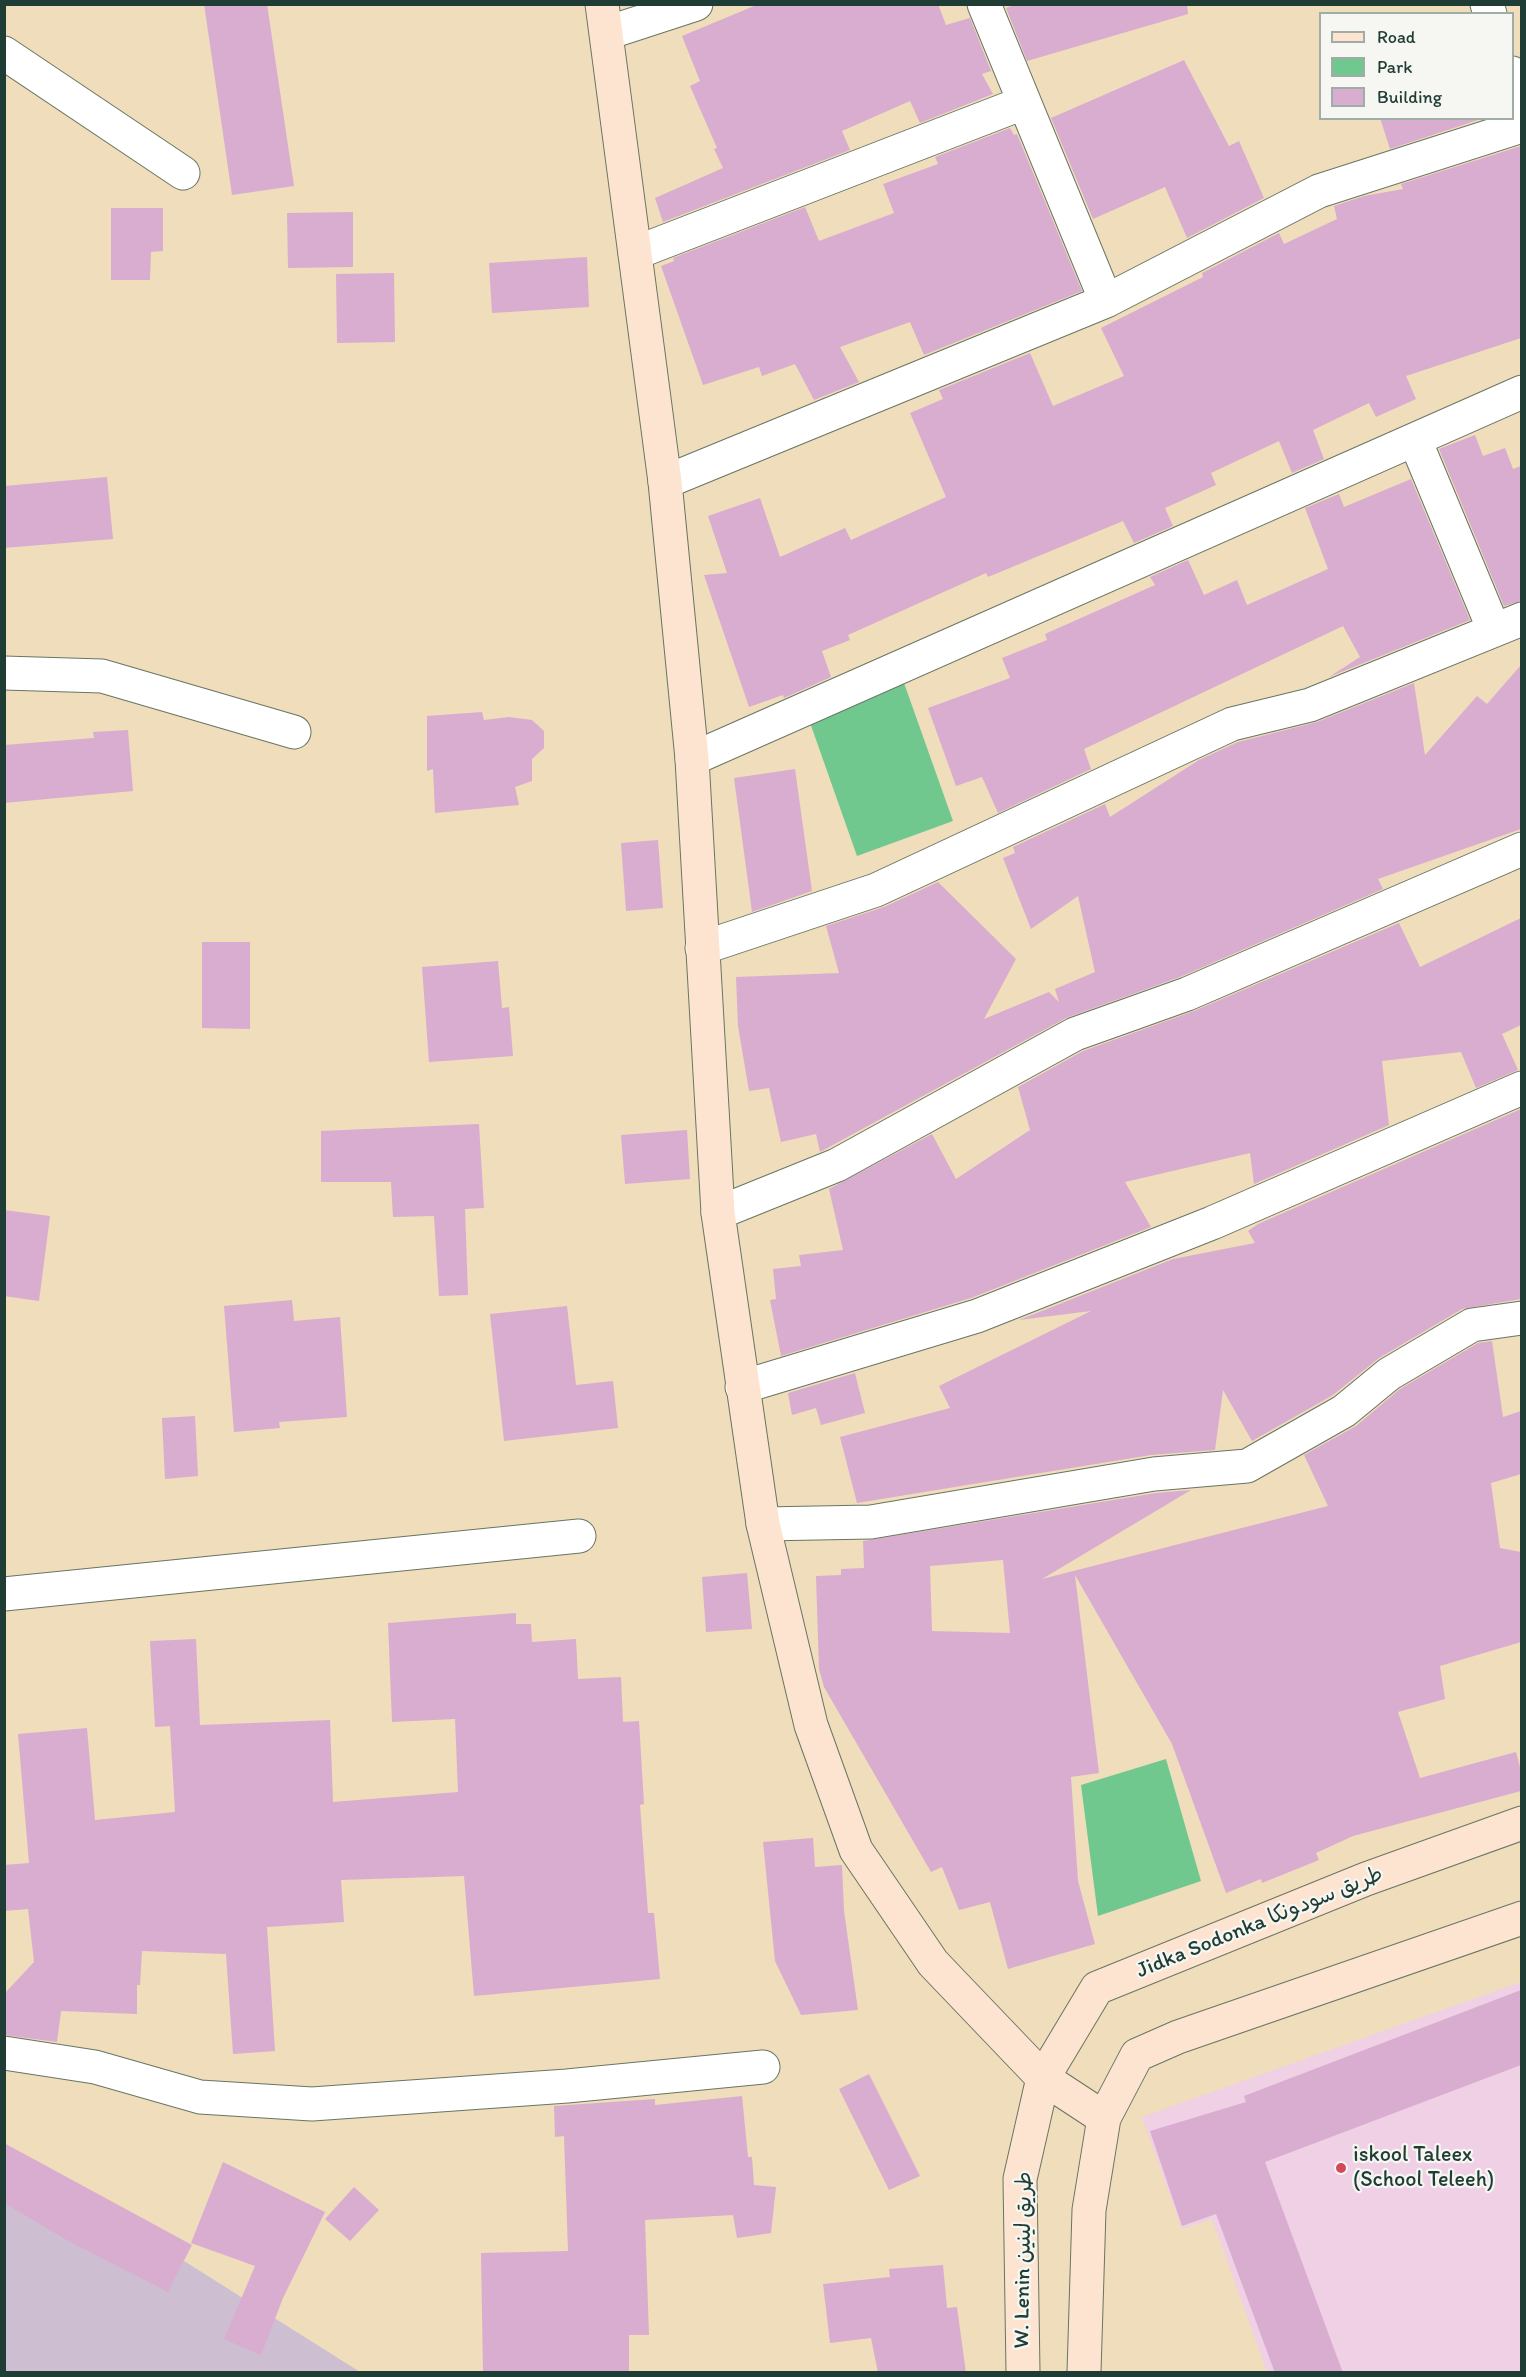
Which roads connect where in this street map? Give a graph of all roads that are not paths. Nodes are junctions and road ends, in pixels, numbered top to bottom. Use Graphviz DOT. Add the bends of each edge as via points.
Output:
graph roads {
  1 [pos="696,4"];
  2 [pos="984,4"];
  3 [pos="605,19"];
  4 [pos="4,53"];
  5 [pos="1514,78"];
  6 [pos="1521,97"];
  7 [pos="1023,103"];
  8 [pos="1521,126"];
  9 [pos="183,172"];
  10 [pos="636,253"];
  11 [pos="1106,301"];
  12 [pos="1521,392"];
  13 [pos="1415,440"];
  14 [pos="665,482"];
  15 [pos="1508,624"];
  16 [pos="4,673"];
  17 [pos="294,732"];
  18 [pos="692,759"];
  19 [pos="1521,849"];
  20 [pos="702,948"];
  21 [pos="1521,1088"];
  22 [pos="718,1213"];
  23 [pos="1521,1318"];
  24 [pos="742,1387"];
  25 [pos="763,1524"];
  26 [pos="579,1536"];
  27 [pos="4,1594"];
  28 [pos="1521,1823"];
  29 [pos="1521,1918"];
  30 [pos="4,2053"];
  31 [pos="763,2067"];
  32 [pos="1043,2078"];
  33 [pos="1104,2118"];
  34 [pos="1023,2373"];
  35 [pos="1084,2373"];
  1 -- 3 [label="street"];
  2 -- 7 [label="street"];
  3 -- 10 [label="street"];
  4 -- 9 [label="street"];
  5 -- 6 [label="street"];
  7 -- 10 [label="street"];
  7 -- 11 [label="street"];
  8 -- 11 [label="street" via="1319,191"];
  10 -- 14 [label="street"];
  11 -- 14 [label="street"];
  12 -- 13 [label="street"];
  13 -- 15 [label="street"];
  13 -- 18 [label="street"];
  14 -- 18 [label="street"];
  15 -- 20 [label="street" via="1310,705 1232,724 876,890"];
  16 -- 17 [label="street" via="102,676"];
  18 -- 20 [label="street"];
  19 -- 22 [label="street" via="1187,994 1075,1034 837,1165"];
  20 -- 22 [label="street"];
  21 -- 24 [label="street" via="1212,1223 977,1316"];
  22 -- 24 [label="street"];
  23 -- 25 [label="street" via="1472,1324 1389,1374 1344,1411 1247,1466 1154,1474 871,1522"];
  24 -- 25 [label="street"];
  25 -- 32 [label="street" via="811,1725 856,1850 933,1963"];
  26 -- 27 [label="street"];
  28 -- 32 [label="street, Jidka Sodonka طريق سودونكا" via="1366,1879 1096,1988"];
  29 -- 33 [label="street" via="1178,2037 1137,2055"];
  30 -- 31 [label="street" via="95,2067 200,2097 312,2104"];
  32 -- 33 [label="street"];
  32 -- 34 [label="street, W. Lenin طريق لينين" via="1020,2180"];
  33 -- 35 [label="street" via="1089,2210"];
}
